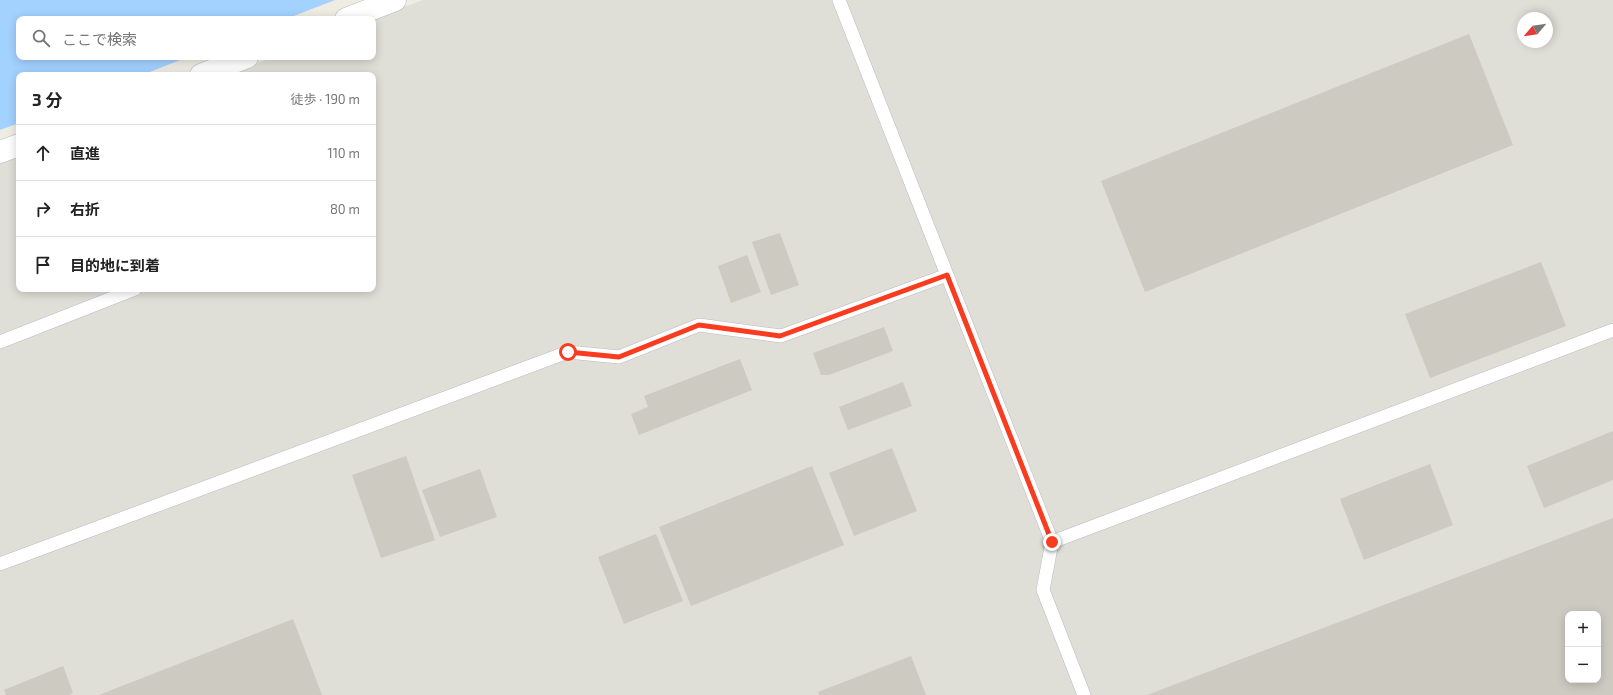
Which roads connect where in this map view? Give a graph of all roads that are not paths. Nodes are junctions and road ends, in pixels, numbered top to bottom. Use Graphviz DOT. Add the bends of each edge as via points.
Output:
graph roads {
  1 [pos="395,0"];
  2 [pos="839,0"];
  3 [pos="354,16"];
  4 [pos="239,60"];
  5 [pos="209,72"];
  6 [pos="16,146"];
  7 [pos="0,152"];
  8 [pos="947,275"];
  9 [pos="127,292"];
  10 [pos="1613,330"];
  11 [pos="0,342"];
  12 [pos="1052,542"];
  13 [pos="0,564"];
  14 [pos="1084,695"];
  1 -- 3 [label="street"];
  2 -- 8 [label="lane"];
  4 -- 5 [label="street"];
  6 -- 7 [label="street"];
  8 -- 12 [label="lane"];
  8 -- 13 [label="lane" via="780,336 699,325 619,357 568,352"];
  9 -- 11 [label="lane"];
  10 -- 12 [label="lane"];
  12 -- 14 [label="lane" via="1043,590"];
}
